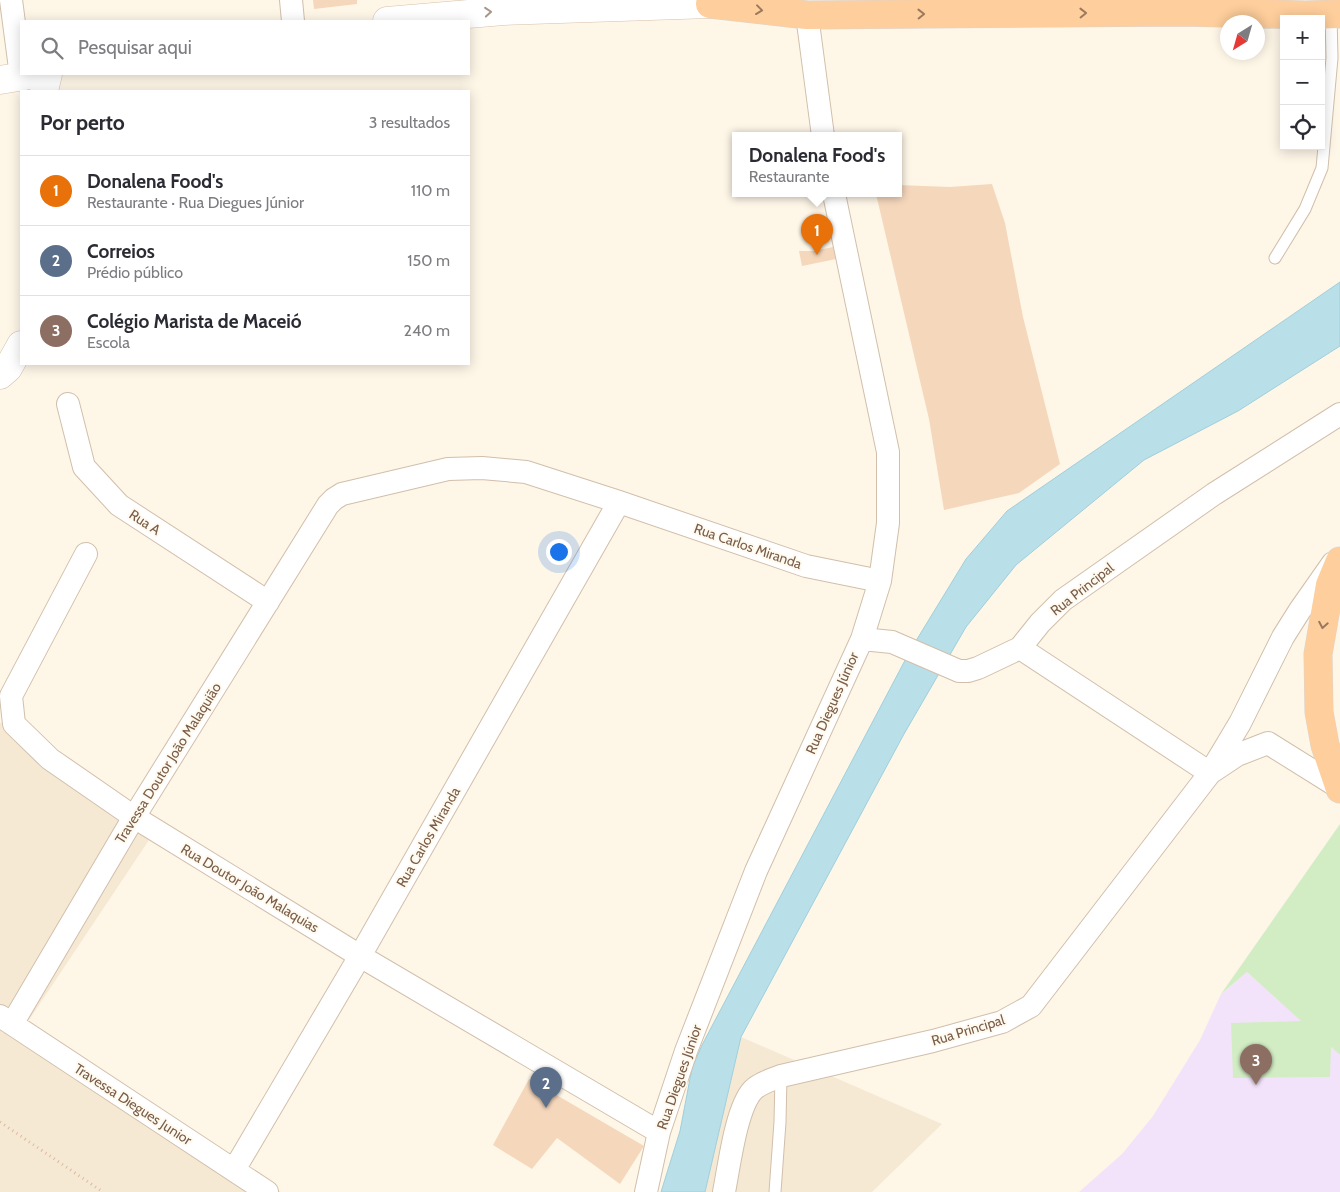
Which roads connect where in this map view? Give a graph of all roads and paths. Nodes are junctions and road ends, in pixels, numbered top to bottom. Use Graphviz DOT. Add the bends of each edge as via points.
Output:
graph roads {
  1 [pos="11,0"];
  2 [pos="290,0"];
  3 [pos="719,2"];
  4 [pos="1320,11"];
  5 [pos="807,16"];
  6 [pos="293,20"];
  7 [pos="399,20"];
  8 [pos="20,72"];
  9 [pos="48,75"];
  10 [pos="44,90"];
  11 [pos="822,132"];
  12 [pos="835,197"];
  13 [pos="1275,258"];
  14 [pos="20,347"];
  15 [pos="0,375"];
  16 [pos="68,404"];
  17 [pos="1340,414"];
  18 [pos="619,502"];
  19 [pos="328,505"];
  20 [pos="86,554"];
  21 [pos="1340,554"];
  22 [pos="1340,561"];
  23 [pos="880,581"];
  24 [pos="268,602"];
  25 [pos="862,638"];
  26 [pos="1020,648"];
  27 [pos="1210,773"];
  28 [pos="1340,789"];
  29 [pos="134,817"];
  30 [pos="360,956"];
  31 [pos="6,1020"];
  32 [pos="781,1076"];
  33 [pos="0,1122"];
  34 [pos="659,1132"];
  35 [pos="234,1170"];
  36 [pos="103,1192"];
  37 [pos="267,1192"];
  38 [pos="646,1192"];
  39 [pos="724,1192"];
  40 [pos="775,1192"];
  1 -- 8 [label="street"];
  2 -- 6 [label="street"];
  3 -- 5 [label="highway, one-way"];
  7 -- 3 [label="main road, one-way" via="503,11"];
  5 -- 4 [label="highway, one-way"];
  4 -- 13 [label="lane" via="1332,58 1322,168 1305,209"];
  5 -- 11 [label="street"];
  9 -- 10 [label="main road"];
  12 -- 23 [label="street, Rua Diegues Júnior" via="888,452 888,523"];
  14 -- 15 [label="main road"];
  16 -- 24 [label="street, Rua A" via="84,467 118,505"];
  17 -- 26 [label="street, Rua Principal" via="1214,494 1063,600"];
  18 -- 19 [label="street, Rua Carlos Miranda" via="526,472 482,468 448,469 342,494"];
  18 -- 23 [label="street, Rua Carlos Miranda" via="806,566"];
  18 -- 30 [label="street, Rua Carlos Miranda"];
  19 -- 24 [label="street, Travessa Doutor João Malaquião"];
  20 -- 29 [label="street, Rua Doutor João Malaquias" via="11,696 14,724 50,759"];
  21 -- 27 [label="street, Rua Principal" via="1282,637 1240,723"];
  22 -- 28 [label="highway, one-way" via="1330,585 1318,654 1319,712 1325,745"];
  23 -- 25 [label="street, Rua Diegues Júnior"];
  24 -- 29 [label="street, Travessa Doutor João Malaquião"];
  25 -- 26 [label="street" via="892,642 959,671 978,668"];
  25 -- 34 [label="street, Rua Diegues Júnior" via="756,871 686,1051"];
  26 -- 27 [label="street"];
  27 -- 28 [label="street, Rua Principal" via="1237,755 1268,743"];
  27 -- 32 [label="street, Rua Principal" via="1031,1006 1002,1022 942,1039"];
  29 -- 30 [label="street, Rua Doutor João Malaquias"];
  29 -- 31 [label="street, Travessa Doutor João Malaquião"];
  30 -- 34 [label="street, Rua Doutor João Malaquias"];
  30 -- 35 [label="street, Rua Carlos Miranda"];
  31 -- 35 [label="street, Travessa Diegues Junior"];
  32 -- 39 [label="street, Rua Principal" via="752,1090 742,1110"];
  32 -- 40 [label="lane"];
  33 -- 36 [label="path"];
  34 -- 38 [label="street, Rua Diegues Júnior"];
  35 -- 37 [label="street, Travessa Diegues Junior"];
}
